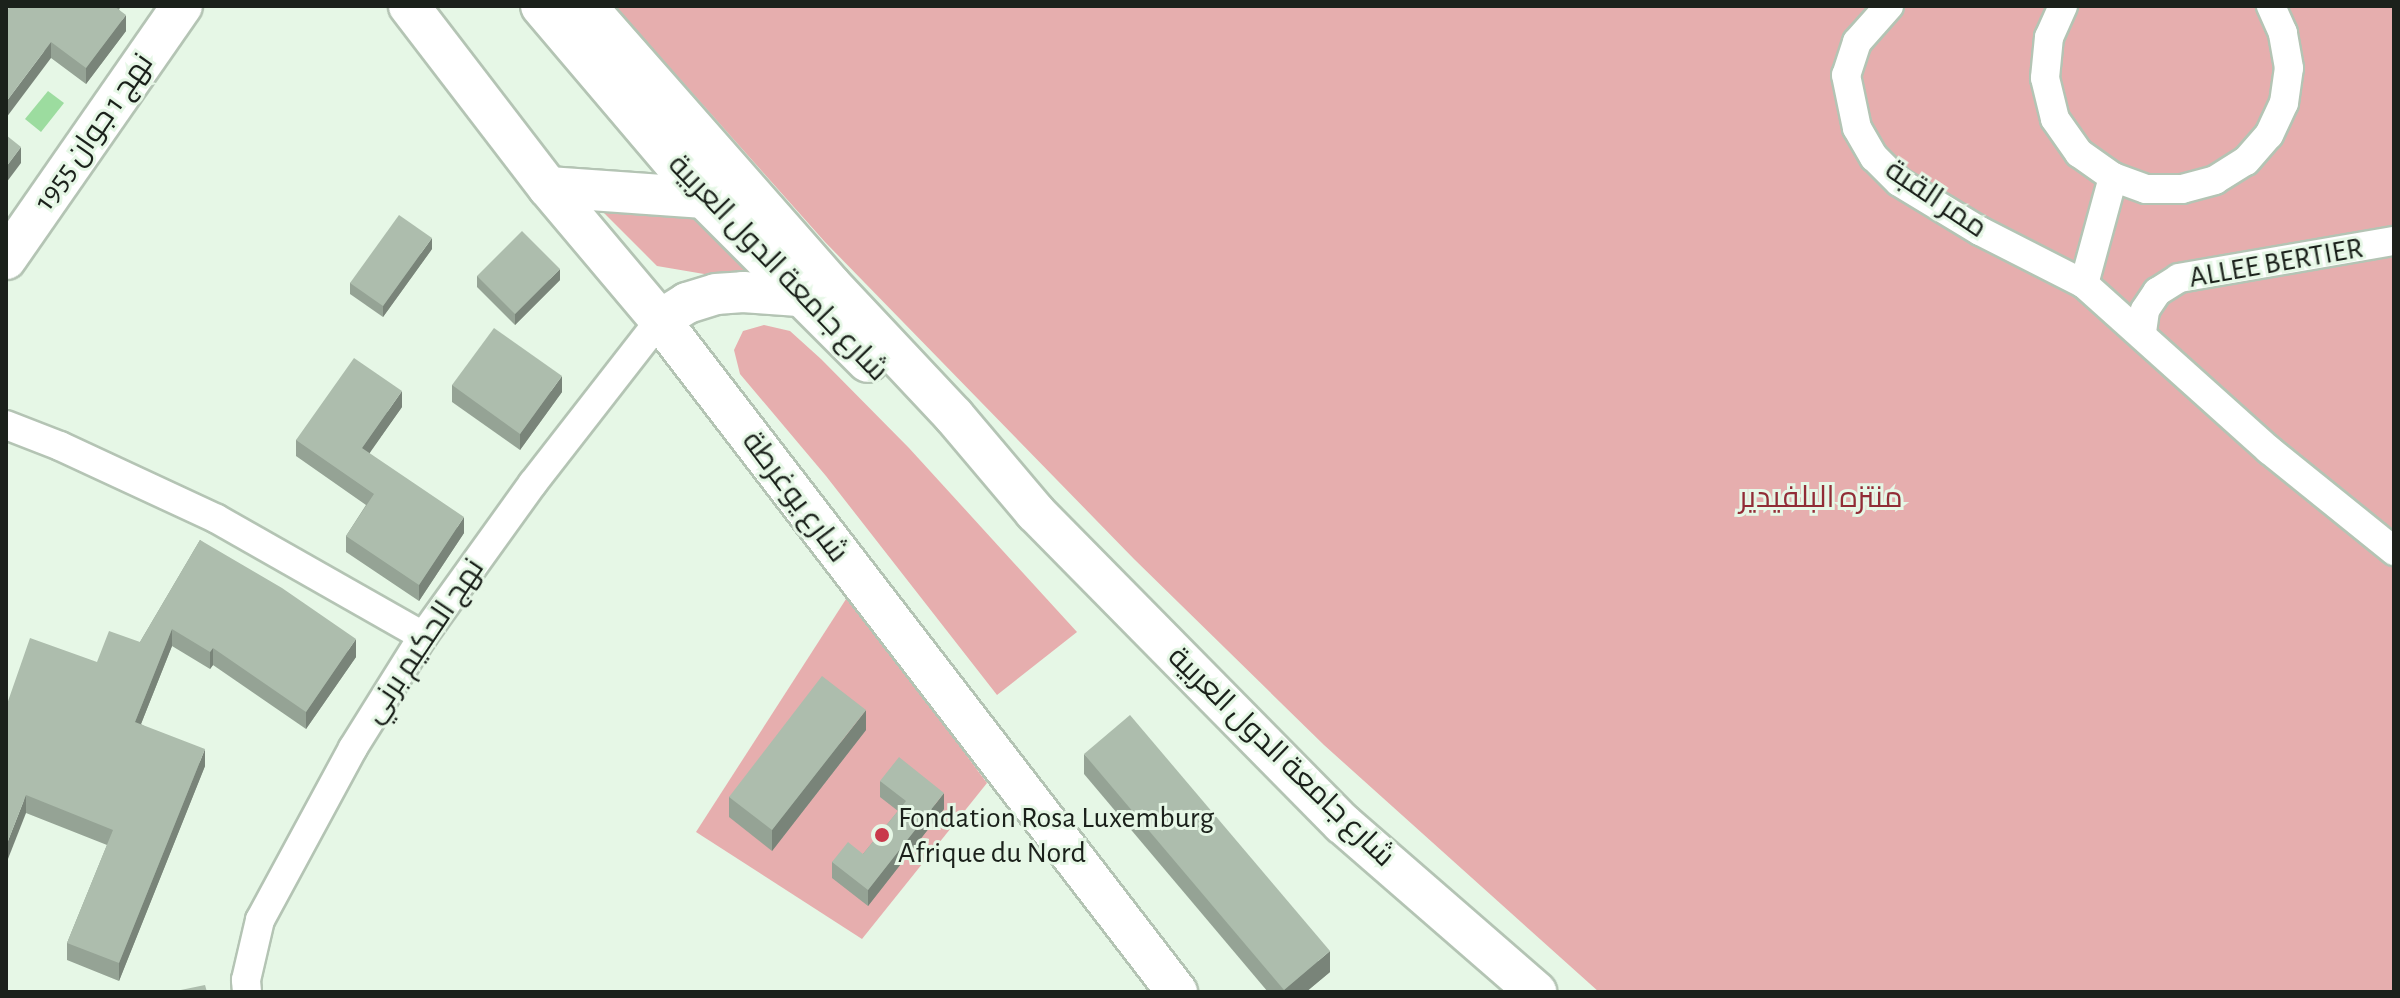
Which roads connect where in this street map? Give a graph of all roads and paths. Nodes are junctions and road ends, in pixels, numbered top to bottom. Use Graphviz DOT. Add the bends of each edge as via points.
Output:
graph roads {
  1 [pos="182,6"];
  2 [pos="409,6"];
  3 [pos="541,6"];
  4 [pos="586,6"];
  5 [pos="613,6"];
  6 [pos="1889,6"];
  7 [pos="2063,6"];
  8 [pos="2271,6"];
  9 [pos="628,53"];
  10 [pos="2113,177"];
  11 [pos="548,187"];
  12 [pos="703,197"];
  13 [pos="762,208"];
  14 [pos="2394,241"];
  15 [pos="6,259"];
  16 [pos="2084,284"];
  17 [pos="801,296"];
  18 [pos="845,300"];
  19 [pos="660,320"];
  20 [pos="2142,332"];
  21 [pos="6,425"];
  22 [pos="1035,512"];
  23 [pos="2394,551"];
  24 [pos="423,636"];
  25 [pos="247,992"];
  26 [pos="1177,992"];
  27 [pos="1536,992"];
  1 -- 15 [label="street, نهج 1 جوان 1955"];
  2 -- 11 [label="street, شارع يوغرطة"];
  3 -- 12 [label="street, شارع جامعة الدول العربية"];
  4 -- 9 [label="street, شارع جامعة الدول العربية"];
  5 -- 9 [label="street"];
  6 -- 16 [label="street, ممر القبة" via="1857,42 1846,75 1857,128 1874,157 1899,182"];
  7 -- 10 [label="street" via="2049,37 2045,78 2055,119 2079,153"];
  8 -- 10 [label="street" via="2289,68 2284,103 2269,135 2246,161 2215,180 2182,189 2146,189"];
  9 -- 13 [label="street, شارع جامعة الدول العربية"];
  10 -- 16 [label="street"];
  11 -- 12 [label="street"];
  11 -- 19 [label="street, شارع يوغرطة"];
  12 -- 13 [label="street"];
  12 -- 17 [label="street, شارع جامعة الدول العربية"];
  13 -- 18 [label="street, شارع جامعة الدول العربية"];
  14 -- 20 [label="street, ALLEE BERTIER" via="2179,278 2157,292 2145,310"];
  16 -- 20 [label="street, ممر القبة"];
  17 -- 18 [label="street"];
  17 -- 19 [label="street" via="716,294 687,303"];
  17 -- 22 [label="street, شارع جامعة الدول العربية" via="929,423"];
  18 -- 22 [label="street, شارع جامعة الدول العربية"];
  19 -- 24 [label="street, نهج الحكيم برني"];
  19 -- 26 [label="street, شارع يوغرطة"];
  20 -- 23 [label="street, ممر القبة" via="2269,450"];
  21 -- 24 [label="street" via="217,519"];
  22 -- 27 [label="street, شارع جامعة الدول العربية" via="1343,824"];
  24 -- 25 [label="street, نهج الحكيم برني" via="353,748 260,920"];
}
